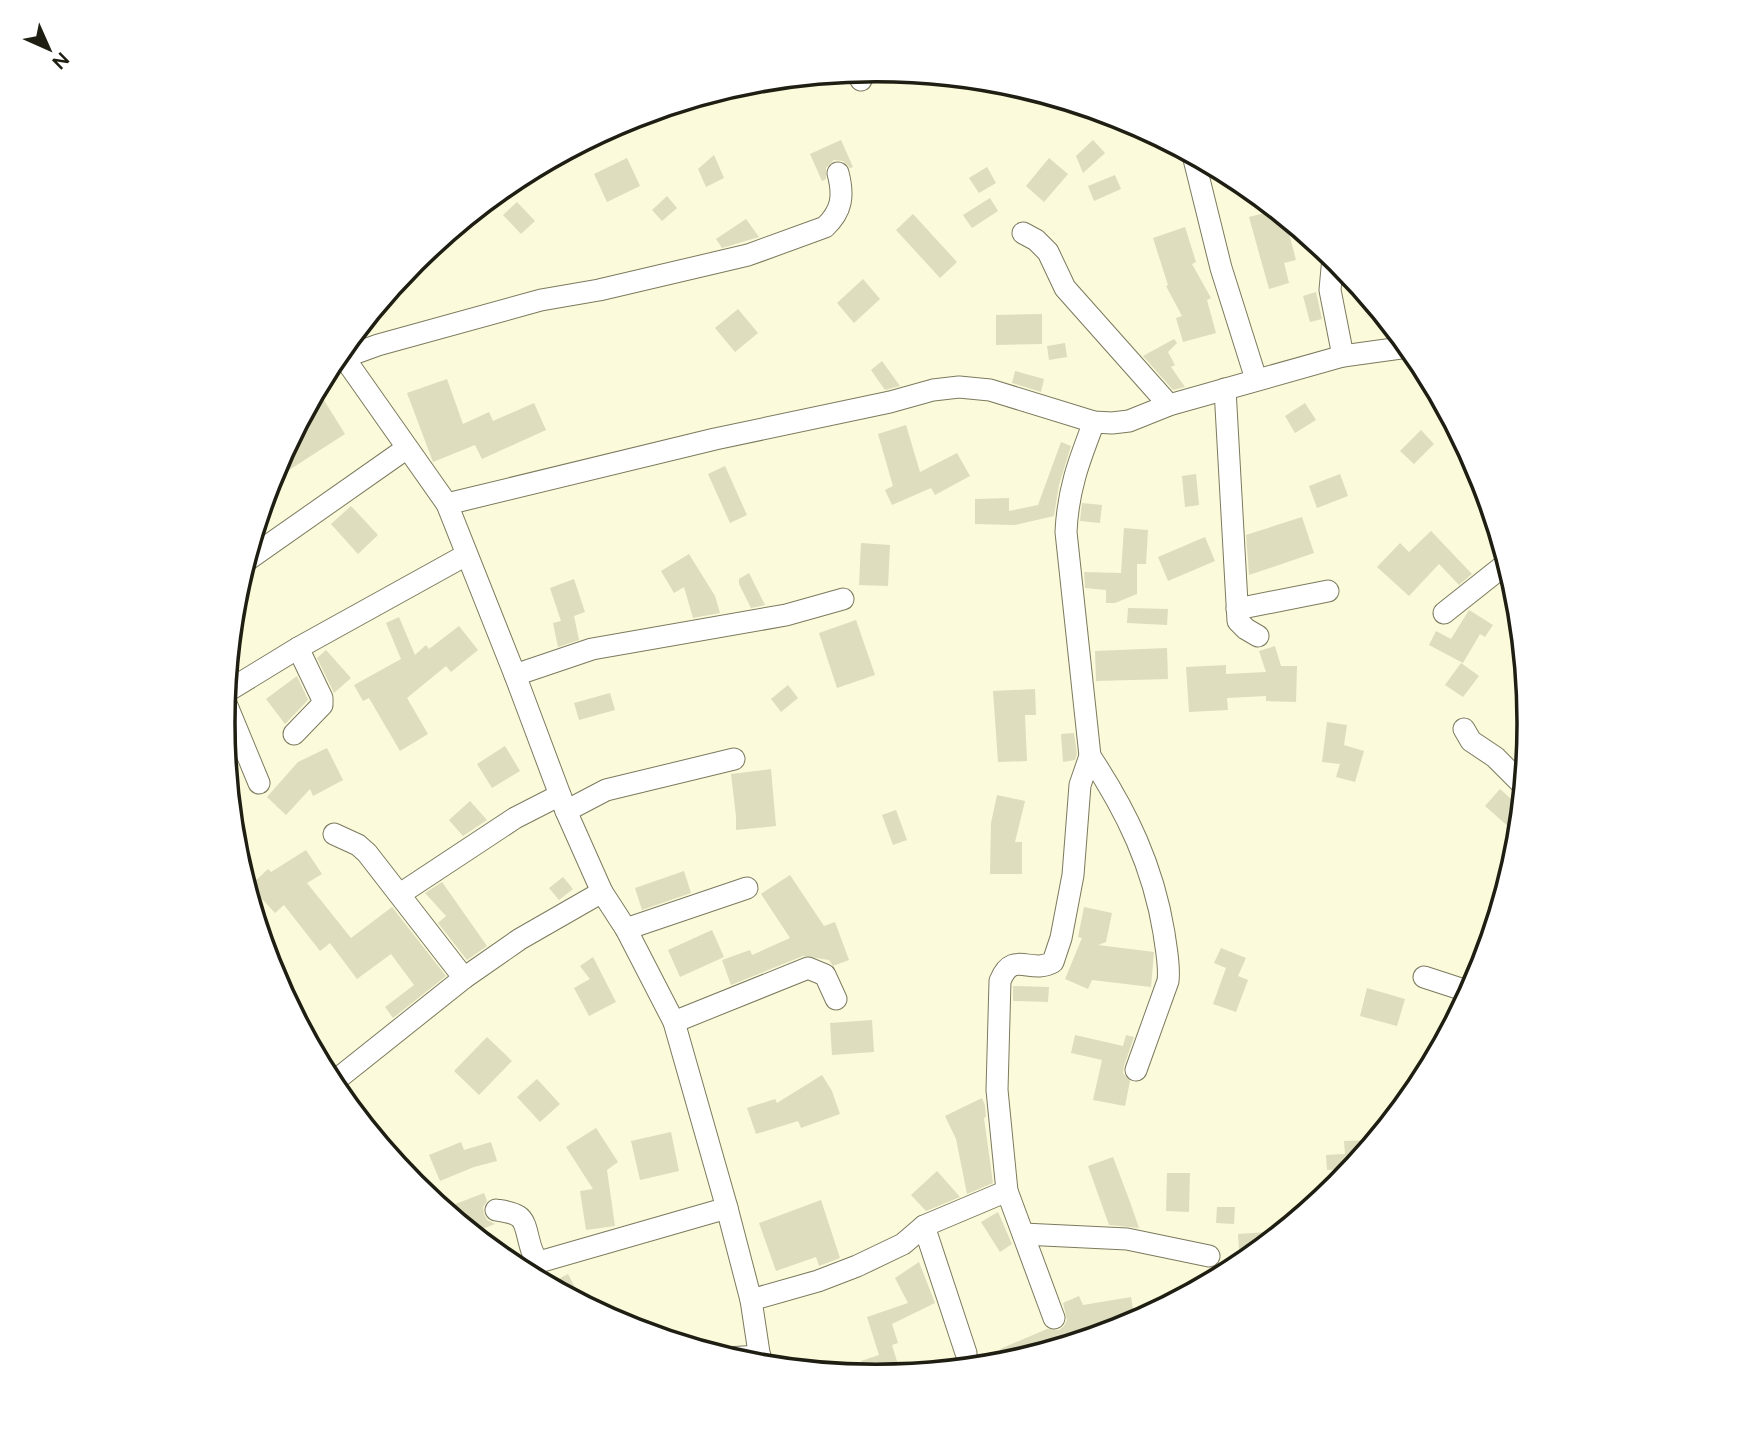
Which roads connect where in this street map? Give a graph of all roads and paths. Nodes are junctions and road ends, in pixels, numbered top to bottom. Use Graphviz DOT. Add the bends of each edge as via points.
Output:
graph roads {
  1 [pos="1196,167"];
  2 [pos="838,173"];
  3 [pos="1023,233"];
  4 [pos="1332,273"];
  5 [pos="1396,349"];
  6 [pos="354,351"];
  7 [pos="1343,356"];
  8 [pos="347,361"];
  9 [pos="1256,379"];
  10 [pos="1225,389"];
  11 [pos="1170,405"];
  12 [pos="1094,422"];
  13 [pos="407,448"];
  14 [pos="447,504"];
  15 [pos="259,552"];
  16 [pos="466,555"];
  17 [pos="1498,570"];
  18 [pos="1328,591"];
  19 [pos="843,599"];
  20 [pos="1237,609"];
  21 [pos="1444,613"];
  22 [pos="1258,636"];
  23 [pos="298,648"];
  24 [pos="515,675"];
  25 [pos="236,686"];
  26 [pos="235,725"];
  27 [pos="1464,729"];
  28 [pos="294,734"];
  29 [pos="1090,756"];
  30 [pos="734,759"];
  31 [pos="1515,777"];
  32 [pos="259,783"];
  33 [pos="563,803"];
  34 [pos="334,834"];
  35 [pos="747,888"];
  36 [pos="602,892"];
  37 [pos="400,894"];
  38 [pos="626,929"];
  39 [pos="1424,977"];
  40 [pos="464,978"];
  41 [pos="1459,989"];
  42 [pos="836,999"];
  43 [pos="674,1022"];
  44 [pos="1136,1070"];
  45 [pos="341,1076"];
  46 [pos="1007,1191"];
  47 [pos="727,1208"];
  48 [pos="496,1210"];
  49 [pos="924,1226"];
  50 [pos="1023,1234"];
  51 [pos="1209,1256"];
  52 [pos="751,1300"];
  53 [pos="1054,1318"];
  54 [pos="760,1353"];
  55 [pos="966,1353"];
  1 -- 9 [label="street" via="1220,268"];
  2 -- 6 [label="street" via="843,198 825,227 748,255 541,300"];
  3 -- 11 [label="street" via="1048,252 1066,288"];
  4 -- 7 [label="street" via="1330,290"];
  5 -- 7 [label="street"];
  7 -- 9 [label="street"];
  8 -- 13 [label="street"];
  9 -- 10 [label="street"];
  10 -- 11 [label="street"];
  10 -- 20 [label="street"];
  11 -- 12 [label="street" via="1129,421"];
  12 -- 14 [label="street" via="990,390 933,390"];
  12 -- 29 [label="street" via="1074,473 1066,532"];
  13 -- 14 [label="street"];
  13 -- 15 [label="street"];
  14 -- 16 [label="street"];
  16 -- 23 [label="street"];
  16 -- 24 [label="street"];
  17 -- 21 [label="street"];
  18 -- 20 [label="street"];
  19 -- 24 [label="street" via="786,615 592,649"];
  20 -- 22 [label="street" via="1238,621"];
  23 -- 25 [label="street"];
  23 -- 28 [label="street" via="322,705"];
  24 -- 33 [label="street"];
  26 -- 32 [label="street"];
  27 -- 31 [label="street" via="1471,741"];
  29 -- 44 [label="street" via="1142,847 1159,904 1169,970"];
  29 -- 46 [label="street" via="1080,785 1073,874 1052,961 1040,966 1012,964 1000,981 997,1090"];
  30 -- 33 [label="street"];
  33 -- 36 [label="street"];
  33 -- 37 [label="street" via="514,818"];
  34 -- 37 [label="street" via="367,853"];
  35 -- 38 [label="street"];
  36 -- 38 [label="street"];
  36 -- 40 [label="street"];
  37 -- 40 [label="street"];
  38 -- 43 [label="street"];
  39 -- 41 [label="street"];
  40 -- 45 [label="street"];
  42 -- 43 [label="street" via="825,975 808,968"];
  43 -- 47 [label="street"];
  46 -- 49 [label="street"];
  46 -- 50 [label="street"];
  47 -- 48 [label="street" via="538,1262 523,1221"];
  47 -- 52 [label="street"];
  49 -- 52 [label="street" via="904,1244 857,1266"];
  49 -- 55 [label="street"];
  50 -- 51 [label="street" via="1127,1239"];
  50 -- 53 [label="street"];
  52 -- 54 [label="street"];
}
